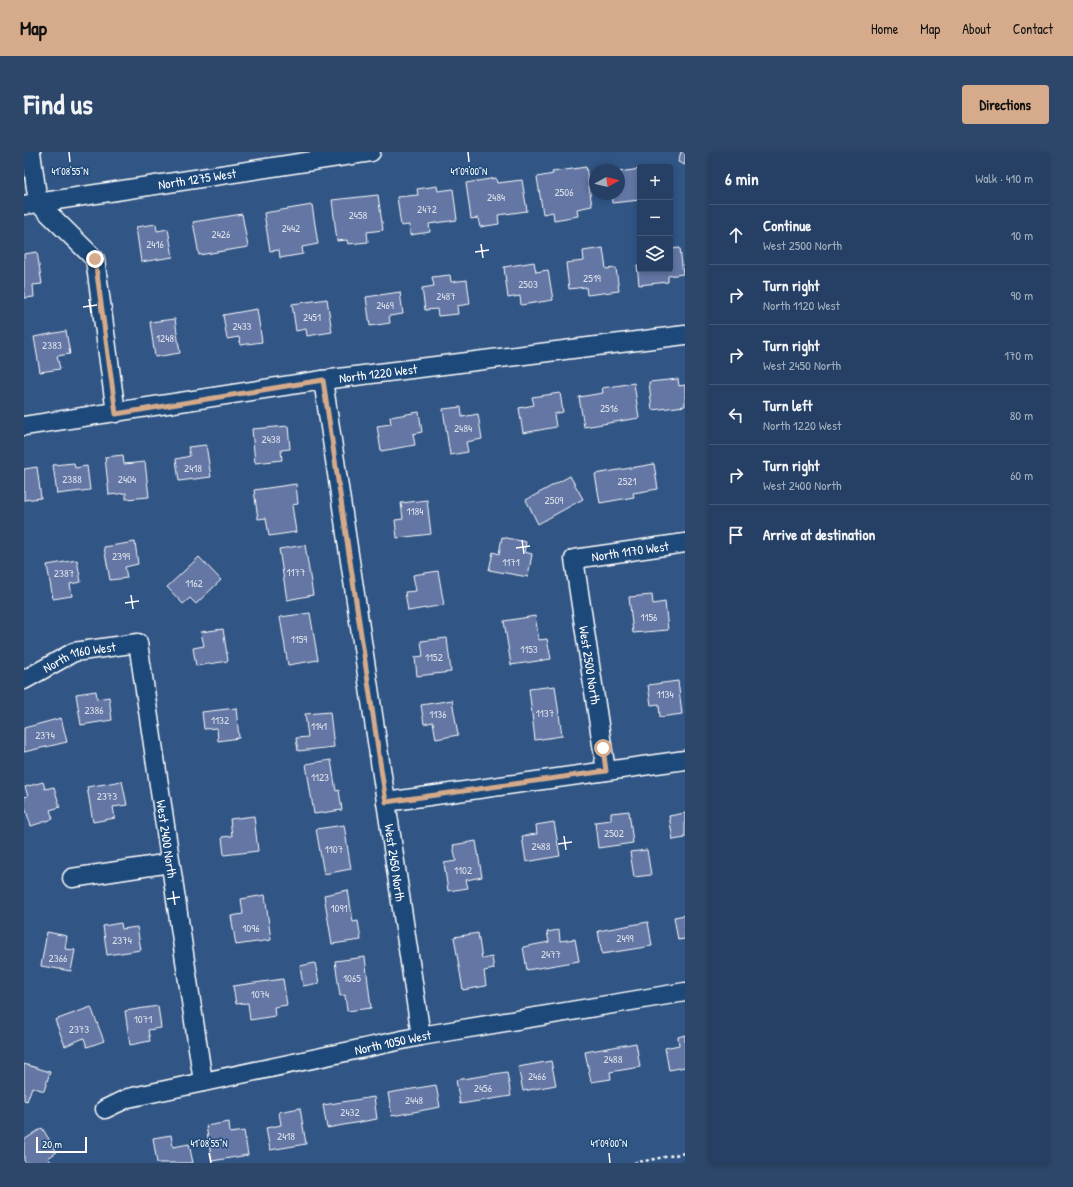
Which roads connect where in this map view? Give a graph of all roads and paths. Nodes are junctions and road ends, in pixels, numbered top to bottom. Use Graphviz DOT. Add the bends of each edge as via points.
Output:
graph roads {
  1 [pos="31,152"];
  2 [pos="371,152"];
  3 [pos="31,204"];
  4 [pos="685,335"];
  5 [pos="323,380"];
  6 [pos="116,414"];
  7 [pos="24,426"];
  8 [pos="685,543"];
  9 [pos="574,559"];
  10 [pos="138,643"];
  11 [pos="24,680"];
  12 [pos="685,760"];
  13 [pos="606,771"];
  14 [pos="386,802"];
  15 [pos="170,862"];
  16 [pos="72,878"];
  17 [pos="685,992"];
  18 [pos="421,1036"];
  19 [pos="203,1082"];
  20 [pos="105,1109"];
  21 [pos="685,1153"];
  22 [pos="634,1163"];
  1 -- 3 [label="street"];
  2 -- 3 [label="street, North 1275 West"];
  3 -- 6 [label="street" via="95,259"];
  4 -- 5 [label="street, North 1220 West"];
  5 -- 6 [label="street, North 1220 West"];
  5 -- 14 [label="street, West 2450 North"];
  6 -- 7 [label="street, North 1220 West"];
  8 -- 9 [label="street, North 1170 West"];
  9 -- 13 [label="street, West 2500 North"];
  10 -- 11 [label="street, North 1160 West" via="74,652"];
  10 -- 15 [label="street, West 2400 North"];
  12 -- 13 [label="street"];
  13 -- 14 [label="street"];
  14 -- 18 [label="street, West 2450 North"];
  15 -- 16 [label="street"];
  15 -- 19 [label="street, West 2400 North"];
  17 -- 18 [label="street, North 1050 West"];
  18 -- 19 [label="street, North 1050 West"];
  19 -- 20 [label="street, North 1050 West" via="128,1098"];
  21 -- 22 [label="path"];
}
